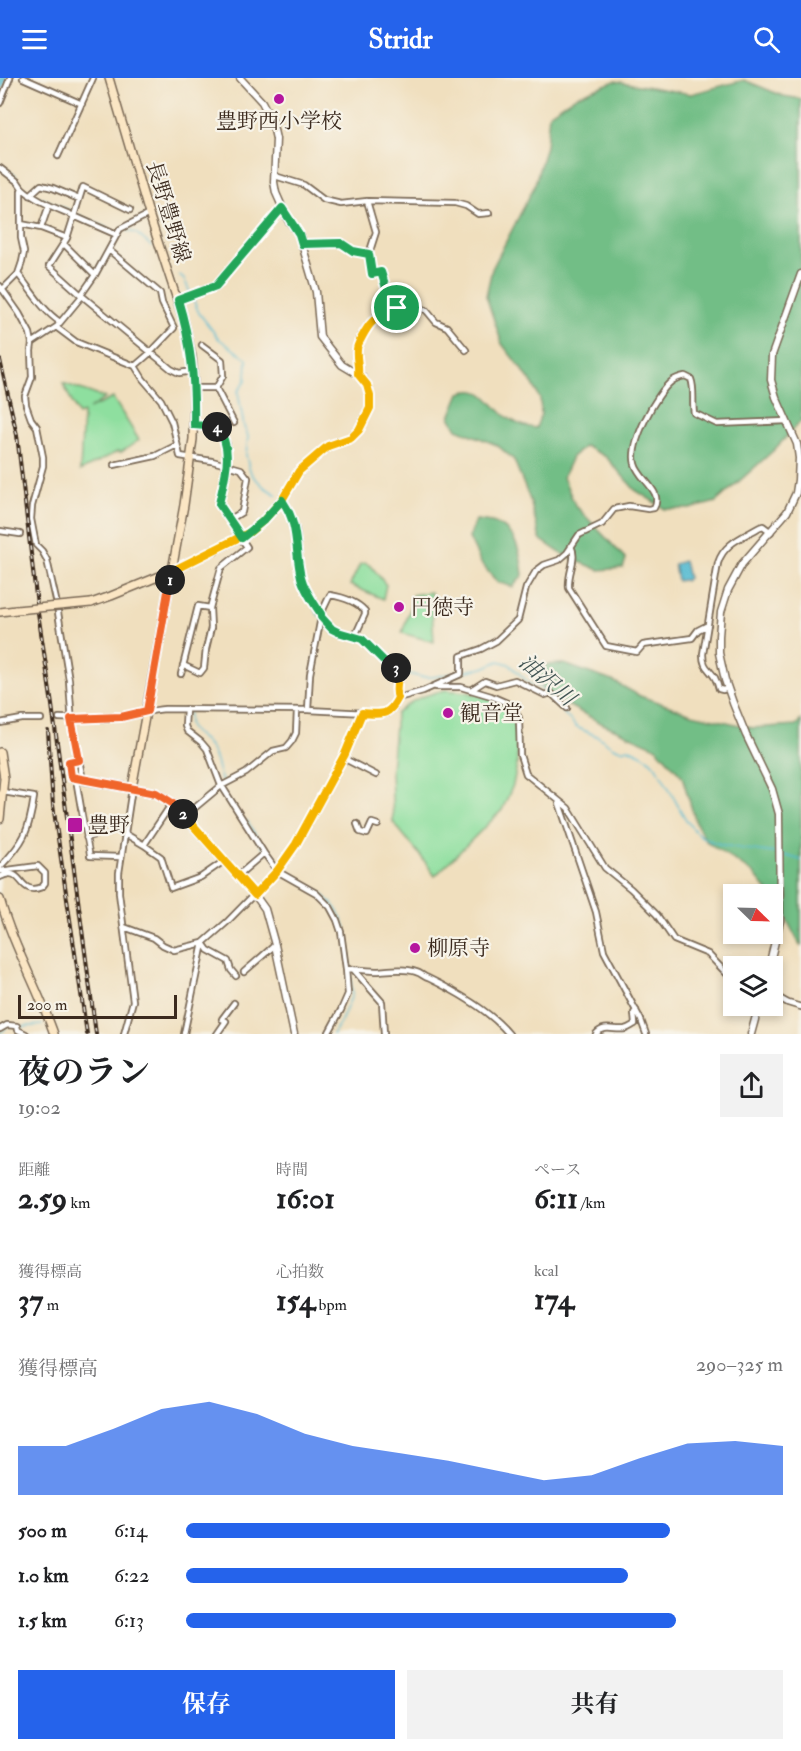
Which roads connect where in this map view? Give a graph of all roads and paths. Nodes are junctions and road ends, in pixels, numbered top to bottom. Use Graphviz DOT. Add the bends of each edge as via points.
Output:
graph roads {
  1 [pos="10,78"];
  2 [pos="23,78"];
  3 [pos="93,78"];
  4 [pos="109,78"];
  5 [pos="240,78"];
  6 [pos="0,103"];
  7 [pos="82,104"];
  8 [pos="58,156"];
  9 [pos="0,168"];
  10 [pos="275,176"];
  11 [pos="22,188"];
  12 [pos="32,193"];
  13 [pos="79,199"];
  14 [pos="367,201"];
  15 [pos="49,205"];
  16 [pos="282,208"];
  17 [pos="130,210"];
  18 [pos="489,213"];
  19 [pos="149,214"];
  20 [pos="74,216"];
  21 [pos="21,224"];
  22 [pos="41,228"];
  23 [pos="117,235"];
  24 [pos="65,241"];
  25 [pos="302,244"];
  26 [pos="108,250"];
  27 [pos="369,254"];
  28 [pos="18,273"];
  29 [pos="801,274"];
  30 [pos="95,275"];
  31 [pos="1,288"];
  32 [pos="81,296"];
  33 [pos="182,298"];
  34 [pos="397,308"];
  35 [pos="58,325"];
  36 [pos="32,343"];
  37 [pos="202,345"];
  38 [pos="466,350"];
  39 [pos="150,353"];
  40 [pos="135,366"];
  41 [pos="193,371"];
  42 [pos="358,374"];
  43 [pos="194,388"];
  44 [pos="216,388"];
  45 [pos="787,421"];
  46 [pos="234,423"];
  47 [pos="194,425"];
  48 [pos="177,445"];
  49 [pos="191,457"];
  50 [pos="114,465"];
  51 [pos="226,466"];
  52 [pos="282,500"];
  53 [pos="229,520"];
  54 [pos="0,531"];
  55 [pos="771,532"];
  56 [pos="20,534"];
  57 [pos="242,538"];
  58 [pos="571,546"];
  59 [pos="172,571"];
  60 [pos="210,608"];
  61 [pos="0,612"];
  62 [pos="321,617"];
  63 [pos="708,626"];
  64 [pos="355,636"];
  65 [pos="183,665"];
  66 [pos="181,674"];
  67 [pos="435,687"];
  68 [pos="728,688"];
  69 [pos="471,690"];
  70 [pos="398,698"];
  71 [pos="567,708"];
  72 [pos="186,709"];
  73 [pos="297,710"];
  74 [pos="308,710"];
  75 [pos="147,711"];
  76 [pos="362,713"];
  77 [pos="58,718"];
  78 [pos="41,719"];
  79 [pos="71,719"];
  80 [pos="0,723"];
  81 [pos="0,752"];
  82 [pos="343,758"];
  83 [pos="79,760"];
  84 [pos="376,775"];
  85 [pos="80,779"];
  86 [pos="221,786"];
  87 [pos="132,788"];
  88 [pos="2,794"];
  89 [pos="558,800"];
  90 [pos="172,803"];
  91 [pos="81,808"];
  92 [pos="185,816"];
  93 [pos="0,819"];
  94 [pos="357,824"];
  95 [pos="378,825"];
  96 [pos="124,833"];
  97 [pos="100,834"];
  98 [pos="86,838"];
  99 [pos="144,845"];
  100 [pos="264,853"];
  101 [pos="90,856"];
  102 [pos="120,857"];
  103 [pos="224,861"];
  104 [pos="0,869"];
  105 [pos="277,871"];
  106 [pos="243,872"];
  107 [pos="0,877"];
  108 [pos="255,895"];
  109 [pos="0,899"];
  110 [pos="124,927"];
  111 [pos="203,943"];
  112 [pos="275,945"];
  113 [pos="771,956"];
  114 [pos="346,969"];
  115 [pos="353,969"];
  116 [pos="723,970"];
  117 [pos="244,972"];
  118 [pos="236,976"];
  119 [pos="783,1000"];
  120 [pos="234,1003"];
  121 [pos="801,1006"];
  122 [pos="636,1010"];
  123 [pos="756,1016"];
  124 [pos="0,1029"];
  125 [pos="26,1034"];
  126 [pos="54,1034"];
  127 [pos="123,1034"];
  128 [pos="184,1034"];
  129 [pos="218,1034"];
  130 [pos="294,1034"];
  131 [pos="328,1034"];
  132 [pos="384,1034"];
  133 [pos="509,1034"];
  134 [pos="596,1034"];
  135 [pos="645,1034"];
  136 [pos="751,1034"];
  1 -- 6 [label="street"];
  2 -- 7 [label="street"];
  3 -- 7 [label="street"];
  4 -- 19 [label="main road, 長野豊野線"];
  5 -- 10 [label="street" via="262,102 272,121 276,139"];
  7 -- 8 [label="street"];
  9 -- 11 [label="street"];
  10 -- 14 [label="street" via="304,185 324,200 341,204"];
  10 -- 16 [label="street"];
  11 -- 12 [label="street"];
  11 -- 21 [label="street"];
  12 -- 13 [label="street" via="41,185"];
  12 -- 15 [label="street"];
  13 -- 17 [label="street" via="83,187"];
  13 -- 20 [label="street"];
  14 -- 18 [label="street" via="456,202 478,214"];
  14 -- 27 [label="street" via="376,232"];
  15 -- 20 [label="street"];
  15 -- 22 [label="street"];
  16 -- 25 [label="street"];
  16 -- 33 [label="street" via="216,286"];
  19 -- 23 [label="street" via="120,229"];
  19 -- 33 [label="main road, 長野豊野線"];
  20 -- 23 [label="street"];
  20 -- 24 [label="street"];
  21 -- 22 [label="street"];
  21 -- 28 [label="street" via="24,252"];
  22 -- 24 [label="street"];
  23 -- 26 [label="street"];
  24 -- 30 [label="street"];
  24 -- 32 [label="street" via="49,266"];
  25 -- 27 [label="street" via="341,243 353,251"];
  25 -- 42 [label="street" via="316,292 320,337 342,365"];
  26 -- 30 [label="street"];
  26 -- 39 [label="street" via="160,293 174,328"];
  27 -- 34 [label="street" via="372,274 381,272"];
  28 -- 31 [label="street"];
  28 -- 35 [label="street"];
  29 -- 45 [label="street" via="772,355 771,380"];
  30 -- 32 [label="street"];
  31 -- 36 [label="street" via="19,313"];
  32 -- 35 [label="street"];
  32 -- 39 [label="street"];
  33 -- 41 [label="main road, 長野豊野線"];
  34 -- 38 [label="street" via="426,310"];
  34 -- 42 [label="street" via="369,324 357,347"];
  35 -- 36 [label="street"];
  35 -- 40 [label="street" via="76,342"];
  36 -- 79 [label="street" via="32,377 25,396 44,457 31,519 56,600"];
  37 -- 44 [label="street" via="222,360 223,376"];
  39 -- 40 [label="street"];
  39 -- 41 [label="street" via="179,373"];
  40 -- 48 [label="street" via="172,422"];
  41 -- 43 [label="main road, 長野豊野線"];
  42 -- 52 [label="street" via="370,396 370,408 359,430 351,438 328,446 299,471"];
  43 -- 44 [label="street"];
  43 -- 47 [label="main road, 長野豊野線"];
  44 -- 46 [label="street"];
  45 -- 55 [label="street" via="797,444 798,480 787,512"];
  45 -- 58 [label="street" via="717,423 694,413 691,379 685,376 674,380 658,396 634,446 635,465 656,494 655,505 650,509 614,509 602,524 579,535"];
  47 -- 49 [label="main road, 長野豊野線"];
  47 -- 51 [label="street" via="218,427 227,444"];
  48 -- 49 [label="street" via="180,456"];
  48 -- 50 [label="street" via="155,456"];
  49 -- 51 [label="street"];
  49 -- 59 [label="main road, 長野豊野線"];
  51 -- 53 [label="street" via="219,504"];
  51 -- 53 [label="street" via="241,469 248,478 242,513"];
  52 -- 57 [label="street"];
  52 -- 62 [label="street" via="296,530 301,580"];
  53 -- 57 [label="street"];
  54 -- 56 [label="street"];
  55 -- 63 [label="street" via="760,527 720,554"];
  55 -- 68 [label="street" via="742,564 721,612 719,653"];
  57 -- 59 [label="street"];
  57 -- 60 [label="street" via="247,547 221,568"];
  58 -- 63 [label="street" via="574,558 569,588 606,646 636,652 643,645 692,638"];
  58 -- 67 [label="street" via="559,560 536,571 526,588 518,620 496,640 461,656 460,671"];
  59 -- 61 [label="main road, bridge" via="91,603"];
  59 -- 75 [label="main road, 長野豊野線"];
  60 -- 65 [label="street" via="198,606"];
  60 -- 65 [label="street" via="204,668 200,673"];
  62 -- 64 [label="street" via="332,629"];
  62 -- 64 [label="street" via="330,595 362,607 365,614"];
  62 -- 74 [label="street" via="310,674"];
  63 -- 68 [label="street" via="703,662 719,689"];
  64 -- 70 [label="street" via="399,671"];
  65 -- 66 [label="street"];
  67 -- 69 [label="street"];
  67 -- 70 [label="street"];
  68 -- 113 [label="street" via="779,814 780,921"];
  69 -- 71 [label="street" via="485,681 496,685 515,680 548,694"];
  69 -- 89 [label="street" via="507,703 516,712 526,774"];
  70 -- 76 [label="street" via="385,714"];
  72 -- 73 [label="street"];
  72 -- 75 [label="street"];
  72 -- 86 [label="street" via="187,732 207,749"];
  73 -- 74 [label="street"];
  73 -- 86 [label="street" via="296,733 286,748 273,751 246,773"];
  74 -- 76 [label="street"];
  75 -- 79 [label="street" via="121,717"];
  75 -- 87 [label="main road, 長野豊野線"];
  76 -- 82 [label="street"];
  77 -- 79 [label="street"];
  78 -- 80 [label="street"];
  79 -- 83 [label="street"];
  81 -- 88 [label="main road"];
  82 -- 84 [label="street"];
  82 -- 105 [label="street"];
  83 -- 85 [label="street"];
  83 -- 85 [label="street" via="69,762 71,777"];
  85 -- 87 [label="main road"];
  85 -- 91 [label="street"];
  86 -- 92 [label="street"];
  86 -- 100 [label="street"];
  87 -- 90 [label="street" via="156,793"];
  87 -- 96 [label="street"];
  88 -- 93 [label="main road"];
  88 -- 104 [label="street" via="34,797 28,828 18,848"];
  89 -- 116 [label="street" via="568,808 604,868 657,915 674,940 708,954"];
  89 -- 122 [label="street" via="597,912 604,951"];
  90 -- 92 [label="street"];
  90 -- 99 [label="street"];
  91 -- 98 [label="street"];
  92 -- 103 [label="street"];
  94 -- 95 [label="street" via="360,832 367,834 372,823"];
  96 -- 99 [label="street"];
  96 -- 102 [label="street"];
  97 -- 98 [label="street"];
  98 -- 101 [label="street"];
  99 -- 103 [label="street" via="161,858 171,888 201,877"];
  100 -- 105 [label="street"];
  100 -- 106 [label="street"];
  101 -- 102 [label="street"];
  102 -- 110 [label="street"];
  103 -- 108 [label="street"];
  104 -- 107 [label="street" via="38,867 45,873 45,883 31,890 14,875"];
  105 -- 108 [label="street"];
  105 -- 114 [label="street" via="316,893 330,907 341,932"];
  108 -- 111 [label="street"];
  108 -- 112 [label="street" via="265,909"];
  109 -- 126 [label="main road"];
  110 -- 111 [label="street" via="174,950"];
  110 -- 127 [label="street" via="133,1001"];
  111 -- 118 [label="street" via="228,961"];
  111 -- 128 [label="street"];
  112 -- 117 [label="street"];
  112 -- 130 [label="street"];
  114 -- 115 [label="street"];
  114 -- 131 [label="street" via="348,994"];
  115 -- 132 [label="street" via="382,1002"];
  115 -- 133 [label="street" via="417,972 471,1002"];
  119 -- 121 [label="street"];
  120 -- 129 [label="street" via="222,1019 226,1021"];
  122 -- 134 [label="street" via="634,1024 626,1029 607,1028"];
  122 -- 135 [label="street"];
  123 -- 136 [label="street"];
  124 -- 125 [label="street" via="17,1026"];
}
